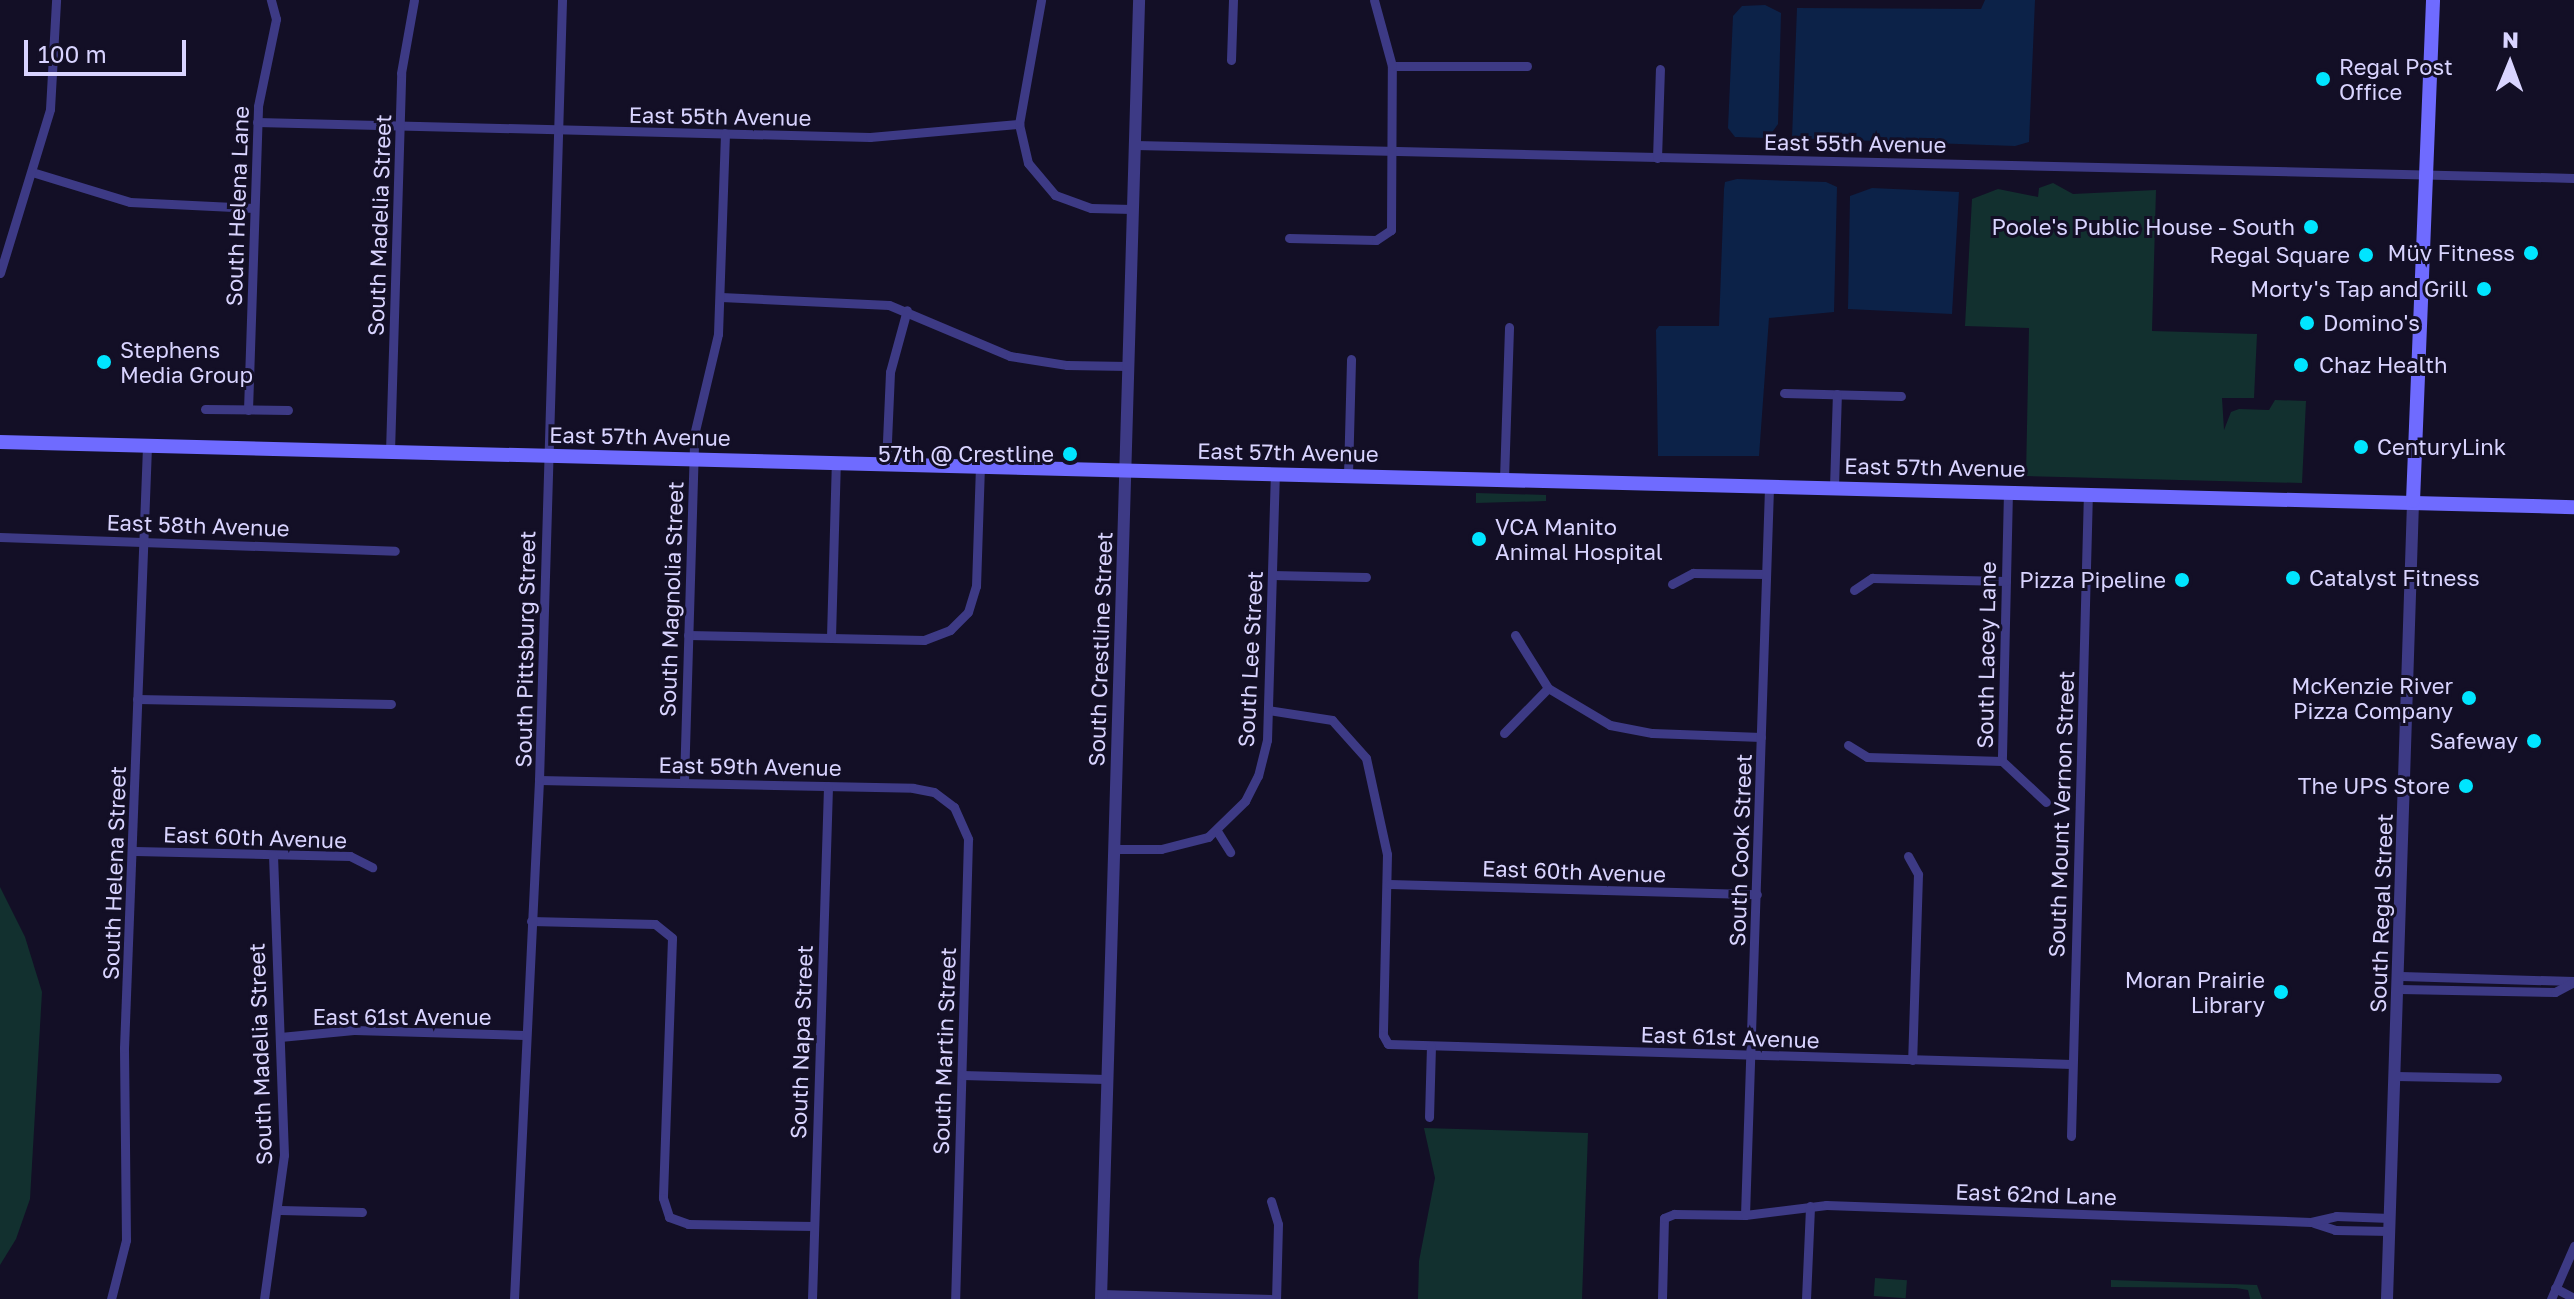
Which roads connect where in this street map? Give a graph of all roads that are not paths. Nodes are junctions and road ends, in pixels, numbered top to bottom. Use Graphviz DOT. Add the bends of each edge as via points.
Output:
graph roads {
  1 [pos="56,0"];
  2 [pos="414,0"];
  3 [pos="562,0"];
  4 [pos="1041,0"];
  5 [pos="1139,0"];
  6 [pos="1233,0"];
  7 [pos="1374,0"];
  8 [pos="2433,0"];
  9 [pos="274,2"];
  10 [pos="1231,60"];
  11 [pos="1392,66"];
  12 [pos="1527,66"];
  13 [pos="1660,69"];
  14 [pos="257,122"];
  15 [pos="1019,124"];
  16 [pos="400,126"];
  17 [pos="558,131"];
  18 [pos="725,133"];
  19 [pos="1135,145"];
  20 [pos="1389,151"];
  21 [pos="1657,158"];
  22 [pos="32,172"];
  23 [pos="2427,174"];
  24 [pos="2574,178"];
  25 [pos="254,208"];
  26 [pos="1132,209"];
  27 [pos="1289,238"];
  28 [pos="0,273"];
  29 [pos="721,297"];
  30 [pos="907,310"];
  31 [pos="1509,327"];
  32 [pos="1351,359"];
  33 [pos="1128,366"];
  34 [pos="1784,393"];
  35 [pos="1837,394"];
  36 [pos="1901,396"];
  37 [pos="205,409"];
  38 [pos="248,410"];
  39 [pos="288,410"];
  40 [pos="0,442"];
  41 [pos="147,446"];
  42 [pos="390,452"];
  43 [pos="548,455"];
  44 [pos="694,459"];
  45 [pos="836,463"];
  46 [pos="886,464"];
  47 [pos="980,466"];
  48 [pos="1125,470"];
  49 [pos="1275,474"];
  50 [pos="1348,475"];
  51 [pos="1504,479"];
  52 [pos="1769,486"];
  53 [pos="1834,487"];
  54 [pos="2008,491"];
  55 [pos="2088,493"];
  56 [pos="2413,501"];
  57 [pos="2574,507"];
  58 [pos="0,537"];
  59 [pos="143,540"];
  60 [pos="395,551"];
  61 [pos="1766,574"];
  62 [pos="1272,575"];
  63 [pos="1366,577"];
  64 [pos="2006,581"];
  65 [pos="1672,584"];
  66 [pos="1854,590"];
  67 [pos="688,635"];
  68 [pos="1515,635"];
  69 [pos="831,637"];
  70 [pos="1548,688"];
  71 [pos="137,699"];
  72 [pos="391,704"];
  73 [pos="1268,710"];
  74 [pos="1504,733"];
  75 [pos="1761,737"];
  76 [pos="1848,745"];
  77 [pos="2002,761"];
  78 [pos="539,780"];
  79 [pos="684,782"];
  80 [pos="828,786"];
  81 [pos="2046,802"];
  82 [pos="954,807"];
  83 [pos="1217,831"];
  84 [pos="1114,849"];
  85 [pos="135,851"];
  86 [pos="1230,852"];
  87 [pos="273,855"];
  88 [pos="1908,856"];
  89 [pos="372,867"];
  90 [pos="1389,884"];
  91 [pos="1757,894"];
  92 [pos="531,921"];
  93 [pos="2574,982"];
  94 [pos="2400,983"];
  95 [pos="525,1035"];
  96 [pos="280,1037"];
  97 [pos="1431,1046"];
  98 [pos="1753,1056"];
  99 [pos="1912,1060"];
  100 [pos="2072,1064"];
  101 [pos="962,1075"];
  102 [pos="2396,1076"];
  103 [pos="2497,1078"];
  104 [pos="1106,1079"];
  105 [pos="1429,1117"];
  106 [pos="2071,1136"];
  107 [pos="1271,1201"];
  108 [pos="1810,1206"];
  109 [pos="280,1210"];
  110 [pos="362,1212"];
  111 [pos="1745,1215"];
  112 [pos="2311,1222"];
  113 [pos="2390,1224"];
  114 [pos="814,1226"];
  115 [pos="2574,1246"];
  116 [pos="2555,1288"];
  117 [pos="1101,1296"];
  118 [pos="2574,1298"];
  119 [pos="112,1299"];
  120 [pos="264,1299"];
  121 [pos="514,1299"];
  122 [pos="812,1299"];
  123 [pos="955,1299"];
  124 [pos="1275,1299"];
  125 [pos="1662,1299"];
  126 [pos="1806,1299"];
  127 [pos="2387,1299"];
  128 [pos="2551,1299"];
  1 -- 22 [label="street" via="53,92"];
  2 -- 16 [label="street, South Madelia Street" via="402,64"];
  3 -- 17 [label="street, South Pittsburg Street"];
  4 -- 15 [label="street"];
  5 -- 19 [label="street, South Crestline Street"];
  6 -- 10 [label="street"];
  7 -- 11 [label="street"];
  8 -- 23 [label="main road, South Regal Street"];
  9 -- 14 [label="street, South Helena Lane"];
  11 -- 12 [label="street"];
  11 -- 20 [label="street"];
  13 -- 21 [label="street"];
  14 -- 16 [label="street, East 55th Avenue"];
  14 -- 25 [label="street, South Helena Lane"];
  15 -- 18 [label="street, East 55th Avenue" via="870,137"];
  15 -- 26 [label="street" via="1028,163 1055,195 1091,208"];
  16 -- 17 [label="street, East 55th Avenue"];
  16 -- 42 [label="street, South Madelia Street"];
  17 -- 18 [label="street, East 55th Avenue"];
  17 -- 43 [label="street, South Pittsburg Street"];
  18 -- 29 [label="street, South Magnolia Street"];
  19 -- 20 [label="street, East 55th Avenue"];
  19 -- 26 [label="street, South Crestline Street"];
  20 -- 21 [label="street, East 55th Avenue"];
  20 -- 27 [label="street" via="1388,236"];
  21 -- 23 [label="street, East 55th Avenue"];
  22 -- 25 [label="street" via="130,202"];
  22 -- 28 [label="street"];
  23 -- 24 [label="street, East 55th Avenue"];
  23 -- 56 [label="main road, South Regal Street"];
  25 -- 38 [label="street, South Helena Lane"];
  26 -- 33 [label="street, South Crestline Street"];
  29 -- 30 [label="street" via="844,300"];
  29 -- 44 [label="street, South Magnolia Street" via="717,345 695,419"];
  30 -- 33 [label="street" via="1019,358"];
  30 -- 46 [label="street" via="890,372"];
  31 -- 51 [label="street"];
  32 -- 50 [label="street"];
  33 -- 48 [label="street, South Crestline Street"];
  34 -- 35 [label="street"];
  35 -- 36 [label="street"];
  35 -- 53 [label="street"];
  37 -- 38 [label="street"];
  38 -- 39 [label="street"];
  40 -- 41 [label="main road, East 57th Avenue"];
  41 -- 42 [label="main road, East 57th Avenue"];
  41 -- 59 [label="street, South Helena Street"];
  42 -- 43 [label="main road, East 57th Avenue"];
  43 -- 44 [label="main road, East 57th Avenue"];
  43 -- 78 [label="street, South Pittsburg Street"];
  44 -- 45 [label="main road, East 57th Avenue"];
  44 -- 67 [label="street, South Magnolia Street"];
  45 -- 46 [label="main road, East 57th Avenue"];
  45 -- 69 [label="street"];
  46 -- 47 [label="main road, East 57th Avenue"];
  47 -- 48 [label="main road, East 57th Avenue"];
  47 -- 69 [label="street" via="976,586 960,622 924,640"];
  48 -- 49 [label="main road, East 57th Avenue"];
  48 -- 84 [label="street, South Crestline Street"];
  49 -- 50 [label="main road, East 57th Avenue"];
  49 -- 62 [label="street, South Lee Street"];
  50 -- 51 [label="main road, East 57th Avenue"];
  51 -- 52 [label="main road, East 57th Avenue"];
  52 -- 53 [label="main road, East 57th Avenue"];
  52 -- 61 [label="street, South Cook Street"];
  53 -- 54 [label="main road, East 57th Avenue"];
  54 -- 55 [label="main road, East 57th Avenue"];
  54 -- 64 [label="street, South Lacey Lane"];
  55 -- 56 [label="main road, East 57th Avenue"];
  55 -- 100 [label="street, South Mount Vernon Street"];
  56 -- 57 [label="main road, East 57th Avenue"];
  56 -- 94 [label="street, South Regal Street"];
  58 -- 59 [label="street, East 58th Avenue"];
  59 -- 60 [label="street, East 58th Avenue"];
  59 -- 71 [label="street, South Helena Street"];
  61 -- 65 [label="street" via="1693,573"];
  61 -- 75 [label="street, South Cook Street"];
  62 -- 63 [label="street"];
  62 -- 73 [label="street, South Lee Street"];
  64 -- 66 [label="street" via="1872,578"];
  64 -- 77 [label="street, South Lacey Lane"];
  67 -- 69 [label="street"];
  67 -- 79 [label="street, South Magnolia Street"];
  68 -- 70 [label="street"];
  70 -- 74 [label="street"];
  70 -- 75 [label="street" via="1581,711 1628,730"];
  71 -- 72 [label="street"];
  71 -- 85 [label="street, South Helena Street"];
  73 -- 83 [label="street, South Lee Street" via="1258,776 1245,801"];
  73 -- 90 [label="street" via="1332,720 1351,736 1366,758"];
  75 -- 91 [label="street, South Cook Street"];
  76 -- 77 [label="street" via="1867,757"];
  77 -- 81 [label="street, South Lacey Lane"];
  78 -- 79 [label="street, East 59th Avenue"];
  78 -- 92 [label="street, South Pittsburg Street"];
  79 -- 80 [label="street, East 59th Avenue"];
  80 -- 82 [label="street, East 59th Avenue" via="924,789"];
  80 -- 114 [label="street, South Napa Street"];
  82 -- 101 [label="street, South Martin Street" via="968,839"];
  83 -- 84 [label="street, South Lee Street" via="1179,846"];
  83 -- 86 [label="street"];
  84 -- 104 [label="street, South Crestline Street"];
  85 -- 87 [label="street, East 60th Avenue"];
  85 -- 119 [label="street, South Helena Street" via="124,1048 126,1240"];
  87 -- 89 [label="street, East 60th Avenue" via="350,856"];
  87 -- 96 [label="street, South Madelia Street"];
  88 -- 99 [label="street" via="1918,874"];
  90 -- 91 [label="street, East 60th Avenue"];
  90 -- 97 [label="street, East 61st Avenue" via="1383,1035 1388,1044"];
  91 -- 98 [label="street, South Cook Street"];
  92 -- 95 [label="street, South Pittsburg Street"];
  92 -- 114 [label="street" via="655,924 668,931 675,952 663,1198 669,1217 688,1224"];
  93 -- 94 [label="street"];
  94 -- 102 [label="street, South Regal Street"];
  95 -- 96 [label="street, East 61st Avenue" via="354,1030"];
  95 -- 121 [label="street, South Pittsburg Street"];
  96 -- 109 [label="street, South Madelia Street"];
  97 -- 98 [label="street, East 61st Avenue"];
  97 -- 105 [label="street"];
  98 -- 99 [label="street, East 61st Avenue"];
  98 -- 111 [label="street, South Cook Street"];
  99 -- 100 [label="street, East 61st Avenue"];
  100 -- 106 [label="street, South Mount Vernon Street"];
  101 -- 104 [label="street"];
  101 -- 123 [label="street, South Martin Street"];
  102 -- 103 [label="street"];
  102 -- 113 [label="street, South Regal Street"];
  104 -- 117 [label="street, South Crestline Street"];
  107 -- 124 [label="street" via="1278,1224"];
  108 -- 111 [label="street, East 62nd Lane"];
  108 -- 112 [label="street, East 62nd Lane"];
  108 -- 126 [label="street"];
  109 -- 110 [label="street"];
  109 -- 120 [label="street, South Madelia Street"];
  111 -- 125 [label="street, East 62nd Lane" via="1664,1218"];
  112 -- 113 [label="street, East 62nd Lane" via="2354,1230"];
  112 -- 113 [label="street, East 62nd Lane" via="2336,1216"];
  113 -- 127 [label="street, South Regal Street"];
  114 -- 122 [label="street, South Napa Street"];
  115 -- 116 [label="street"];
  116 -- 118 [label="street"];
  116 -- 128 [label="street"];
  117 -- 124 [label="street"];
}
